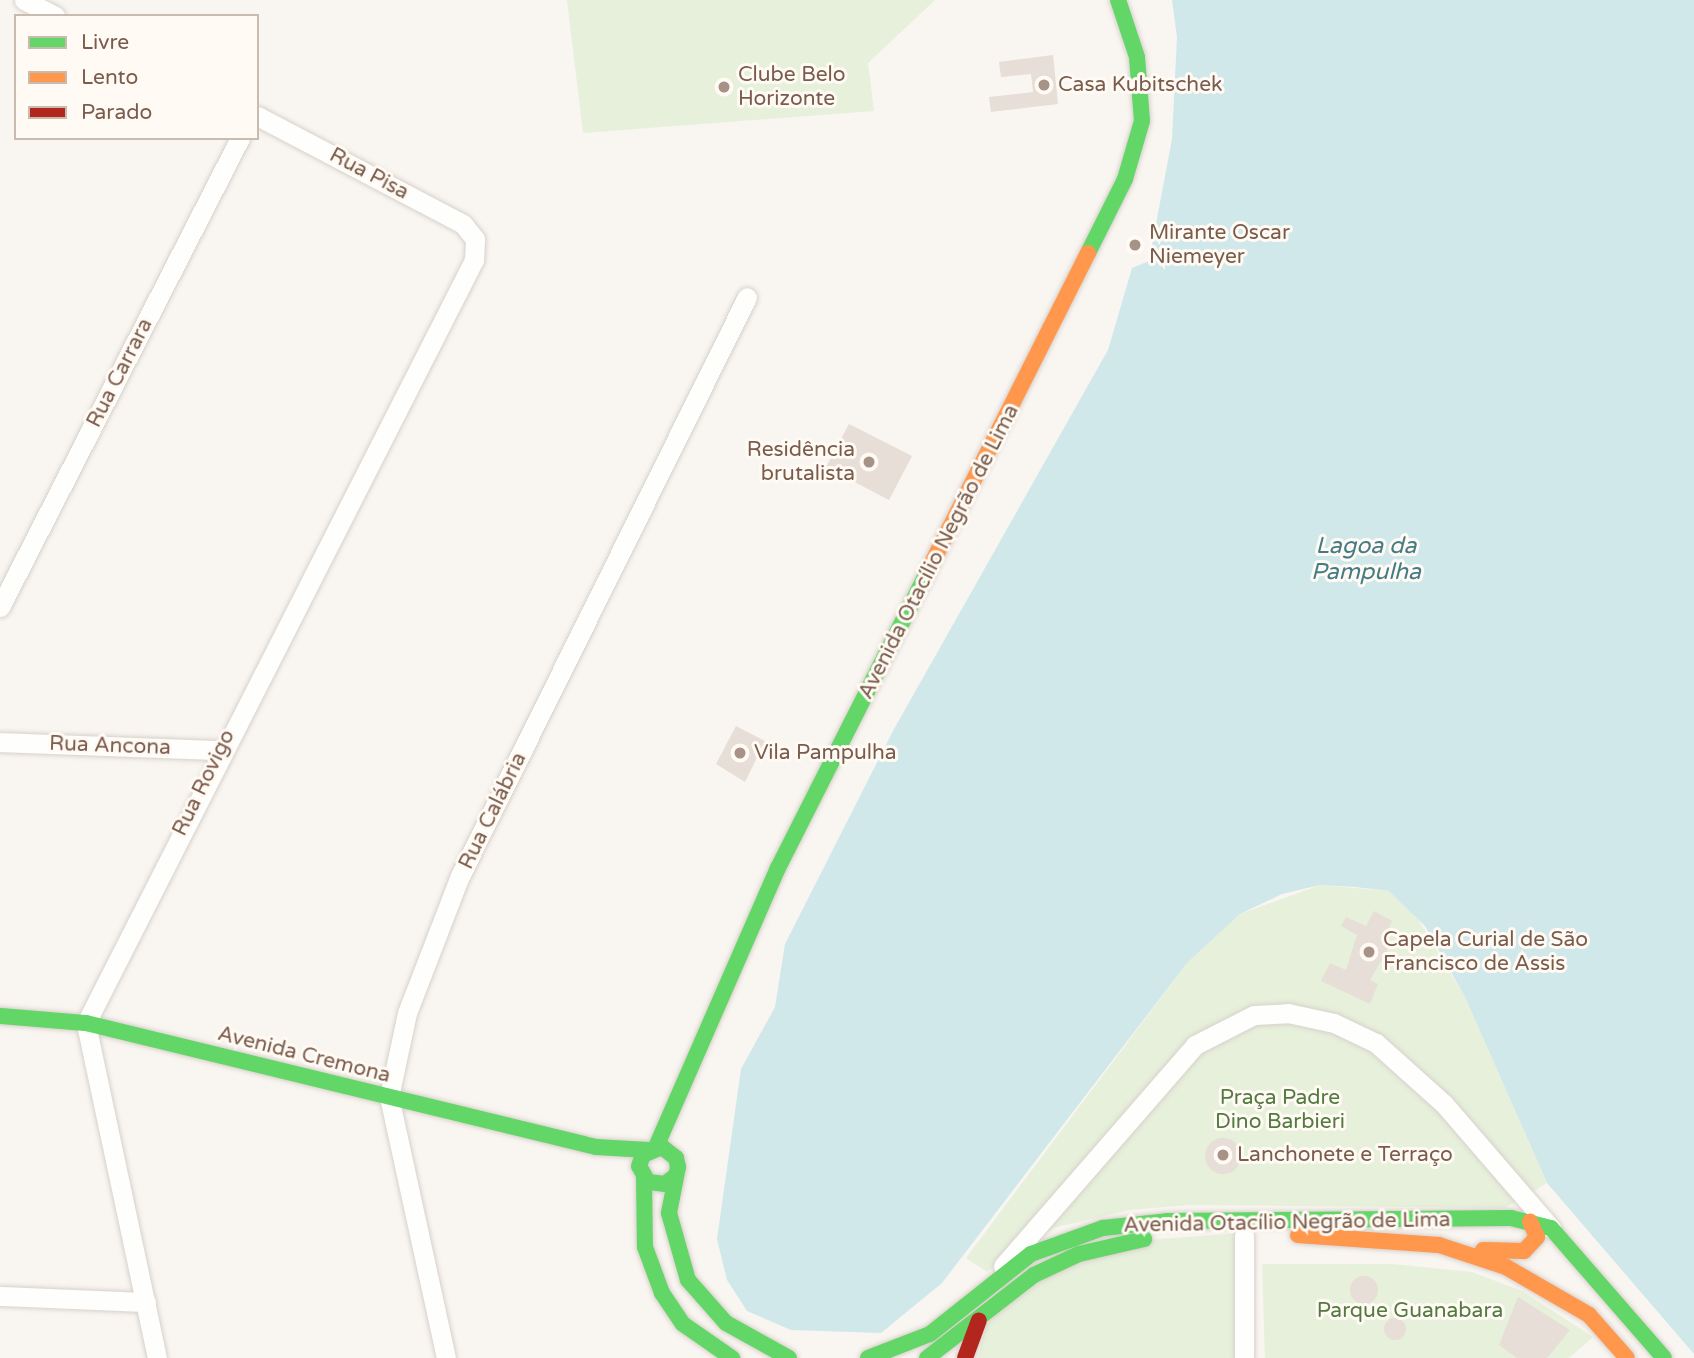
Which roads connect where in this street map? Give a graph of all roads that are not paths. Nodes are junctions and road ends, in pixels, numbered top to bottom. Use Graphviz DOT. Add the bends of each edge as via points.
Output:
graph roads {
  1 [pos="23,0"];
  2 [pos="1118,0"];
  3 [pos="51,14"];
  4 [pos="259,117"];
  5 [pos="239,140"];
  6 [pos="475,239"];
  7 [pos="747,297"];
  8 [pos="0,607"];
  9 [pos="0,742"];
  10 [pos="220,750"];
  11 [pos="0,1016"];
  12 [pos="86,1023"];
  13 [pos="388,1097"];
  14 [pos="682,1097"];
  15 [pos="596,1147"];
  16 [pos="652,1149"];
  17 [pos="676,1158"];
  18 [pos="642,1175"];
  19 [pos="674,1177"];
  20 [pos="1530,1221"];
  21 [pos="1551,1228"];
  22 [pos="1244,1236"];
  23 [pos="1439,1245"];
  24 [pos="992,1279"];
  25 [pos="0,1296"];
  26 [pos="146,1302"];
  27 [pos="979,1320"];
  28 [pos="917,1342"];
  29 [pos="702,1350"];
  30 [pos="157,1358"];
  31 [pos="446,1358"];
  32 [pos="732,1358"];
  33 [pos="789,1358"];
  34 [pos="868,1358"];
  35 [pos="908,1358"];
  36 [pos="927,1358"];
  37 [pos="965,1358"];
  38 [pos="1244,1358"];
  39 [pos="1627,1358"];
  40 [pos="1664,1358"];
  1 -- 3 [label="street"];
  2 -- 14 [label="street, Avenida Otacílio Negrão de Lima" via="1137,57 1142,121 1125,179 778,868"];
  4 -- 6 [label="street, Rua Pisa" via="463,224"];
  5 -- 8 [label="street, Rua Carrara"];
  6 -- 10 [label="street, Rua Rovigo" via="474,260"];
  7 -- 13 [label="street, Rua Calábria" via="460,876 407,1013"];
  9 -- 10 [label="street, Rua Ancona"];
  10 -- 12 [label="street, Rua Rovigo"];
  11 -- 12 [label="street, Avenida Cremona"];
  12 -- 13 [label="street, Avenida Cremona"];
  12 -- 26 [label="street"];
  13 -- 15 [label="street, Avenida Cremona"];
  13 -- 31 [label="street, Rua Calábria"];
  14 -- 16 [label="street, Avenida Otacílio Negrão de Lima"];
  14 -- 17 [label="street, Avenida Otacílio Negrão de Lima"];
  15 -- 16 [label="street, Avenida Cremona"];
  15 -- 18 [label="street, Avenida Cremona"];
  16 -- 17 [label="street"];
  16 -- 18 [label="street, Avenida Otacílio Negrão de Lima"];
  17 -- 19 [label="street, Avenida Otacílio Negrão de Lima"];
  18 -- 19 [label="street" via="659,1185"];
  18 -- 29 [label="street" via="645,1247 662,1293"];
  19 -- 33 [label="street" via="669,1213 688,1280 726,1323"];
  20 -- 21 [label="street, Avenida Otacílio Negrão de Lima"];
  20 -- 23 [label="street" via="1536,1237 1518,1253"];
  20 -- 24 [label="street, Avenida Otacílio Negrão de Lima" via="1286,1219 1116,1226 1031,1254"];
  21 -- 24 [label="street, Avenida Otacílio Negrão de Lima" via="1444,1104 1376,1043 1334,1023 1288,1013 1254,1015 1195,1045"];
  21 -- 40 [label="street, Avenida Otacílio Negrão de Lima"];
  22 -- 23 [label="street, Avenida Otacílio Negrão de Lima"];
  22 -- 27 [label="street, Avenida Otacílio Negrão de Lima" via="1160,1236 1079,1254 1034,1275"];
  22 -- 38 [label="street"];
  23 -- 39 [label="street, Avenida Otacílio Negrão de Lima" via="1543,1284 1589,1315"];
  24 -- 28 [label="street, Avenida Otacílio Negrão de Lima" via="958,1315"];
  25 -- 26 [label="street"];
  26 -- 30 [label="street"];
  27 -- 36 [label="street, Avenida Otacílio Negrão de Lima"];
  27 -- 37 [label="street"];
  28 -- 34 [label="street, Avenida Otacílio Negrão de Lima"];
  28 -- 35 [label="street"];
  29 -- 32 [label="street"];
}
